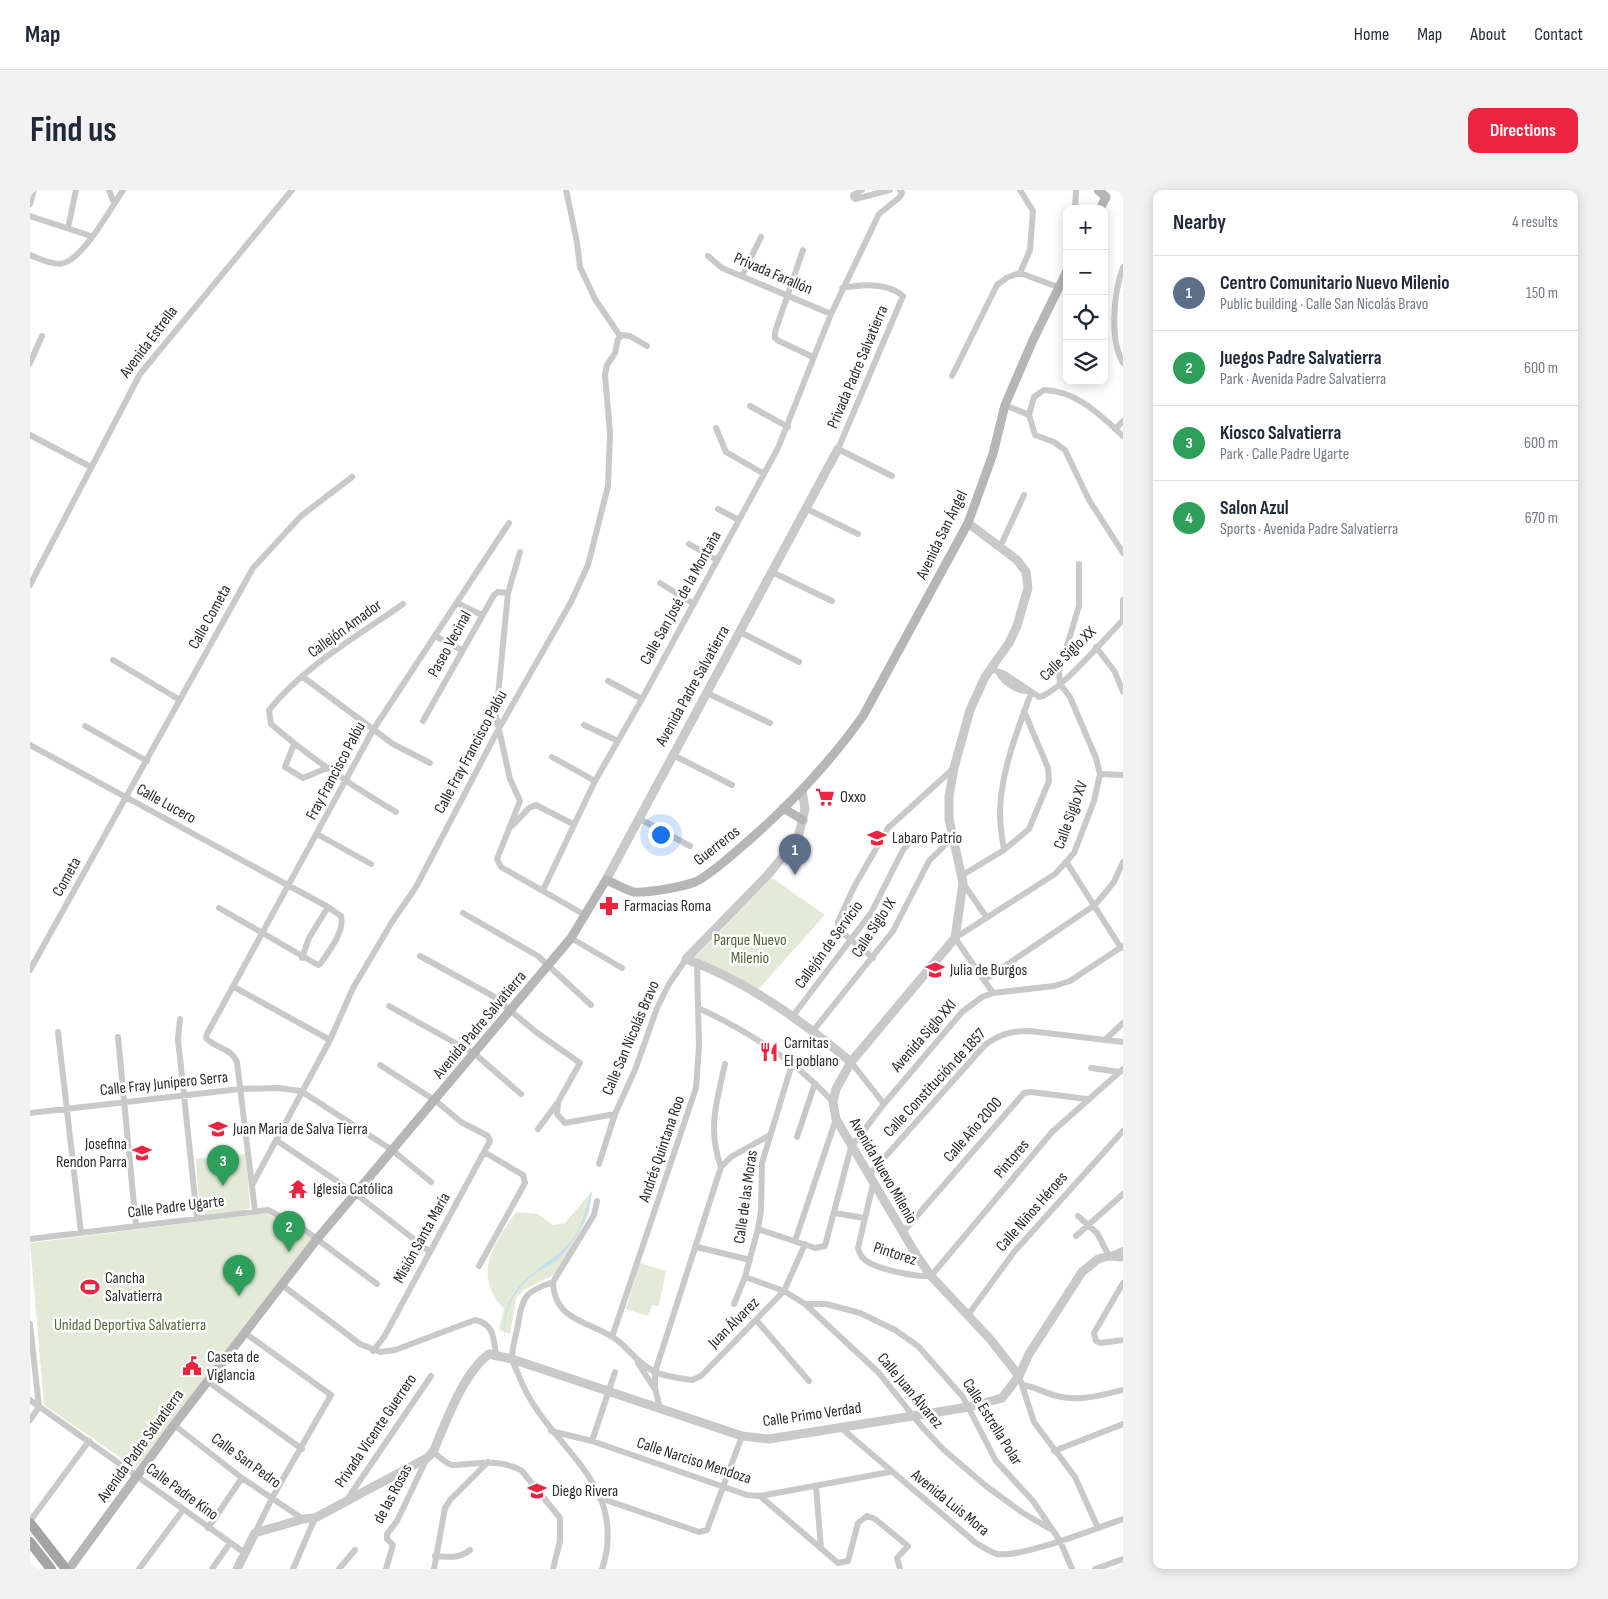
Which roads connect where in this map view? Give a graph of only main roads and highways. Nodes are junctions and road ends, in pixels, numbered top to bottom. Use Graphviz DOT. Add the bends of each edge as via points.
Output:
graph roads {
  1 [pos="1098,190"];
  2 [pos="1108,193"];
  3 [pos="1102,205"];
  4 [pos="1063,278"];
  5 [pos="802,790"];
  6 [pos="783,808"];
  7 [pos="803,820"];
  8 [pos="606,880"];
  9 [pos="30,1522"];
  10 [pos="30,1542"];
  11 [pos="51,1569"];
  12 [pos="67,1569"];
  1 -- 2 [label="main road"];
  2 -- 3 [label="main road"];
  4 -- 5 [label="main road, Avenida San Ángel" via="1005,405 993,454 968,523 863,716"];
  5 -- 6 [label="main road, Guerreros"];
  6 -- 7 [label="main road"];
  6 -- 8 [label="main road, Guerreros" via="749,840 695,882 633,892"];
  8 -- 12 [label="main road, Avenida Padre Salvatierra" via="571,938 317,1239"];
  9 -- 12 [label="main road"];
  10 -- 11 [label="main road"];
}
